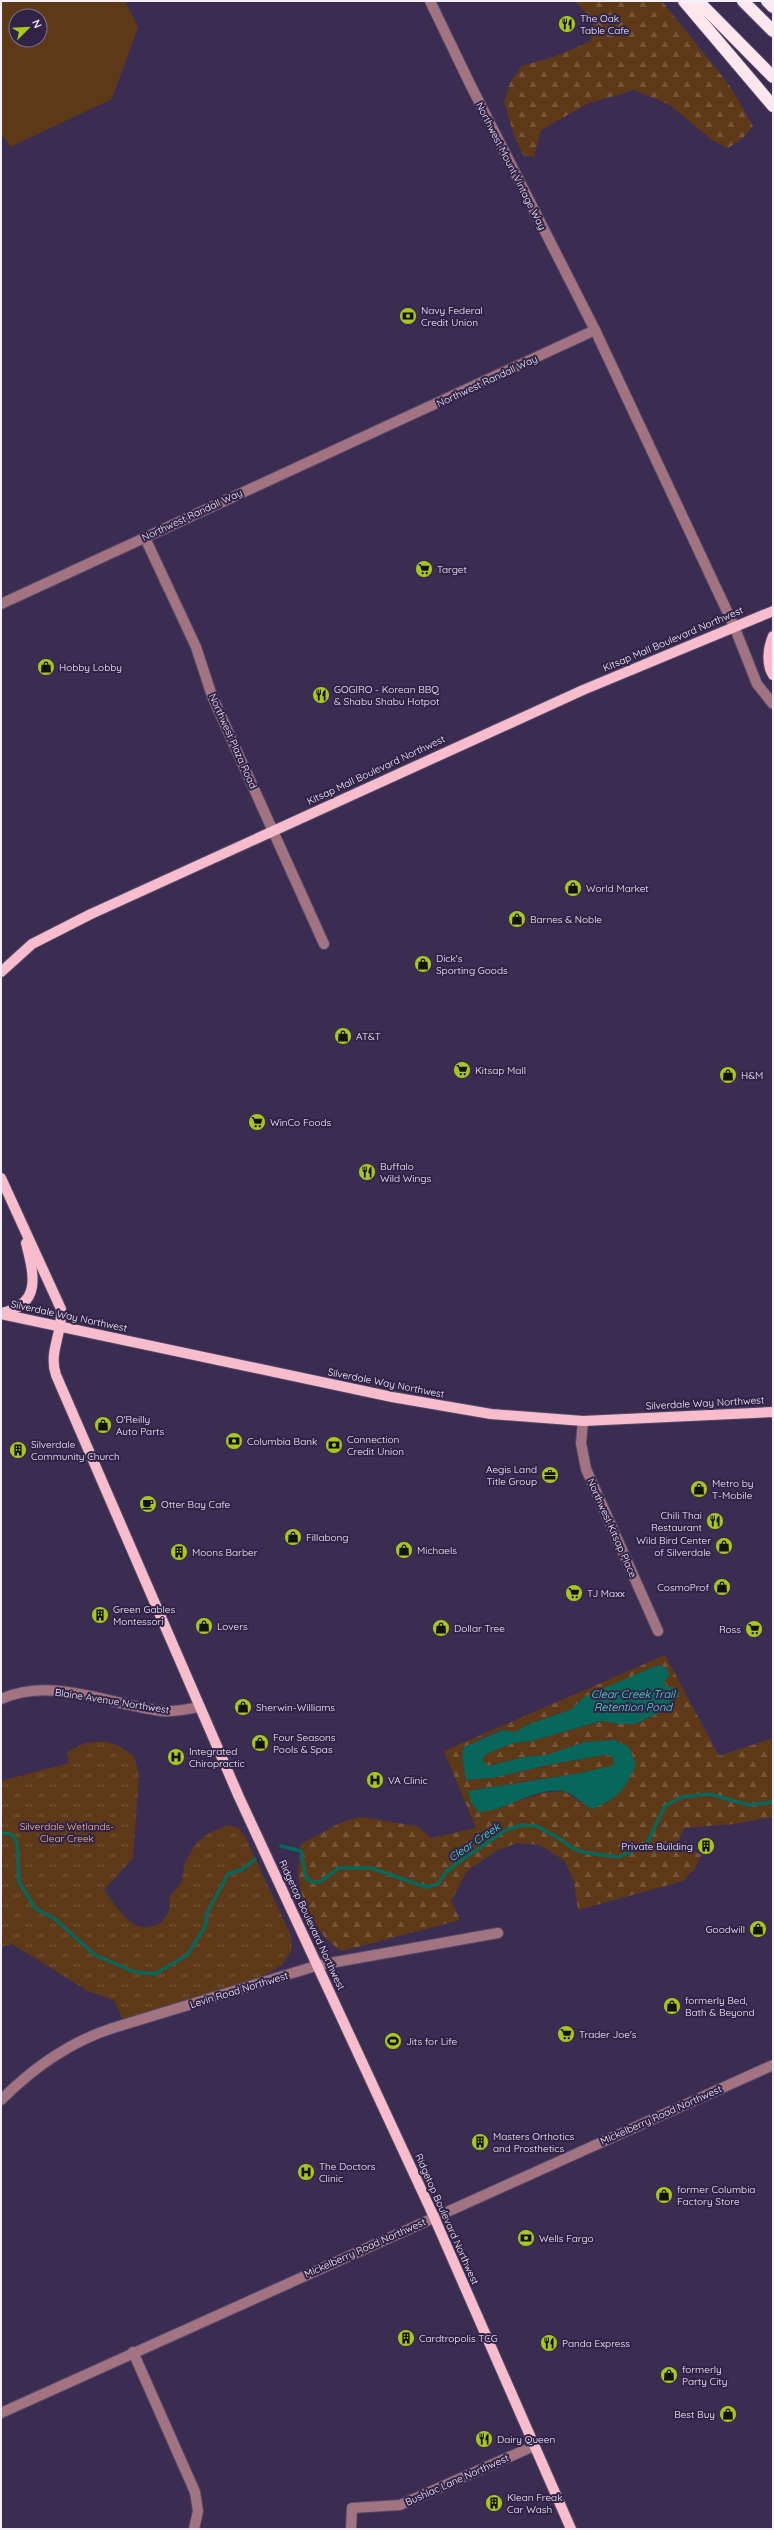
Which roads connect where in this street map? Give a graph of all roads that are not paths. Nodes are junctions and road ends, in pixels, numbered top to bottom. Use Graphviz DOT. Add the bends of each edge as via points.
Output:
graph roads {
  1 [pos="430,1"];
  2 [pos="684,1"];
  3 [pos="698,1"];
  4 [pos="743,1"];
  5 [pos="767,1"];
  6 [pos="773,7"];
  7 [pos="773,31"];
  8 [pos="773,77"];
  9 [pos="773,106"];
  10 [pos="595,330"];
  11 [pos="145,538"];
  12 [pos="1,604"];
  13 [pos="773,611"];
  14 [pos="734,626"];
  15 [pos="773,636"];
  16 [pos="773,675"];
  17 [pos="773,704"];
  18 [pos="274,831"];
  19 [pos="324,944"];
  20 [pos="1,972"];
  21 [pos="1,1178"];
  22 [pos="21,1222"];
  23 [pos="1,1314"];
  24 [pos="60,1326"];
  25 [pos="773,1412"];
  26 [pos="583,1421"];
  27 [pos="658,1631"];
  28 [pos="1,1699"];
  29 [pos="200,1707"];
  30 [pos="498,1933"];
  31 [pos="319,1965"];
  32 [pos="773,2065"];
  33 [pos="1,2100"];
  34 [pos="434,2218"];
  35 [pos="133,2352"];
  36 [pos="1,2413"];
  37 [pos="534,2446"];
  38 [pos="194,2529"];
  39 [pos="351,2529"];
  40 [pos="571,2529"];
  1 -- 10 [label="street, Northwest Mount Vintage Way"];
  2 -- 9 [label="highway"];
  3 -- 8 [label="highway"];
  4 -- 7 [label="highway"];
  5 -- 6 [label="highway"];
  10 -- 11 [label="street, Northwest Randall Way"];
  10 -- 14 [label="street"];
  11 -- 12 [label="street, Northwest Randall Way"];
  11 -- 18 [label="street, Northwest Plaza Road" via="196,647 212,696"];
  13 -- 14 [label="main road, Kitsap Mall Boulevard Northwest"];
  14 -- 17 [label="street" via="757,684"];
  14 -- 18 [label="main road, Kitsap Mall Boulevard Northwest" via="583,690"];
  15 -- 16 [label="main road" via="768,659"];
  18 -- 19 [label="street, Northwest Plaza Road"];
  18 -- 20 [label="main road, Kitsap Mall Boulevard Northwest" via="51,933 26,948"];
  21 -- 22 [label="main road"];
  22 -- 23 [label="main road" via="33,1272 33,1283 25,1303"];
  22 -- 24 [label="main road" via="59,1304"];
  23 -- 24 [label="main road, Silverdale Way Northwest"];
  24 -- 26 [label="main road, Silverdale Way Northwest" via="392,1397 491,1414"];
  24 -- 29 [label="main road, Ridgetop Boulevard Northwest" via="52,1360 56,1375"];
  25 -- 26 [label="main road, Silverdale Way Northwest"];
  26 -- 27 [label="street, Northwest Kitsap Place" via="582,1450 586,1469"];
  28 -- 29 [label="street, Blaine Avenue Northwest" via="13,1693 54,1691 164,1711"];
  29 -- 31 [label="main road, Ridgetop Boulevard Northwest"];
  30 -- 31 [label="street, Levin Road Northwest"];
  31 -- 33 [label="street, Levin Road Northwest" via="98,2033 46,2060 28,2073"];
  31 -- 34 [label="main road, Ridgetop Boulevard Northwest"];
  32 -- 34 [label="street, Mickelberry Road Northwest"];
  34 -- 35 [label="street, Mickelberry Road Northwest"];
  34 -- 37 [label="main road, Ridgetop Boulevard Northwest"];
  35 -- 36 [label="street, Mickelberry Road Northwest"];
  35 -- 38 [label="street" via="195,2492 198,2511"];
  37 -- 39 [label="street, Bushlac Lane Northwest" via="400,2505 352,2508"];
  37 -- 40 [label="main road, Ridgetop Boulevard Northwest"];
}
